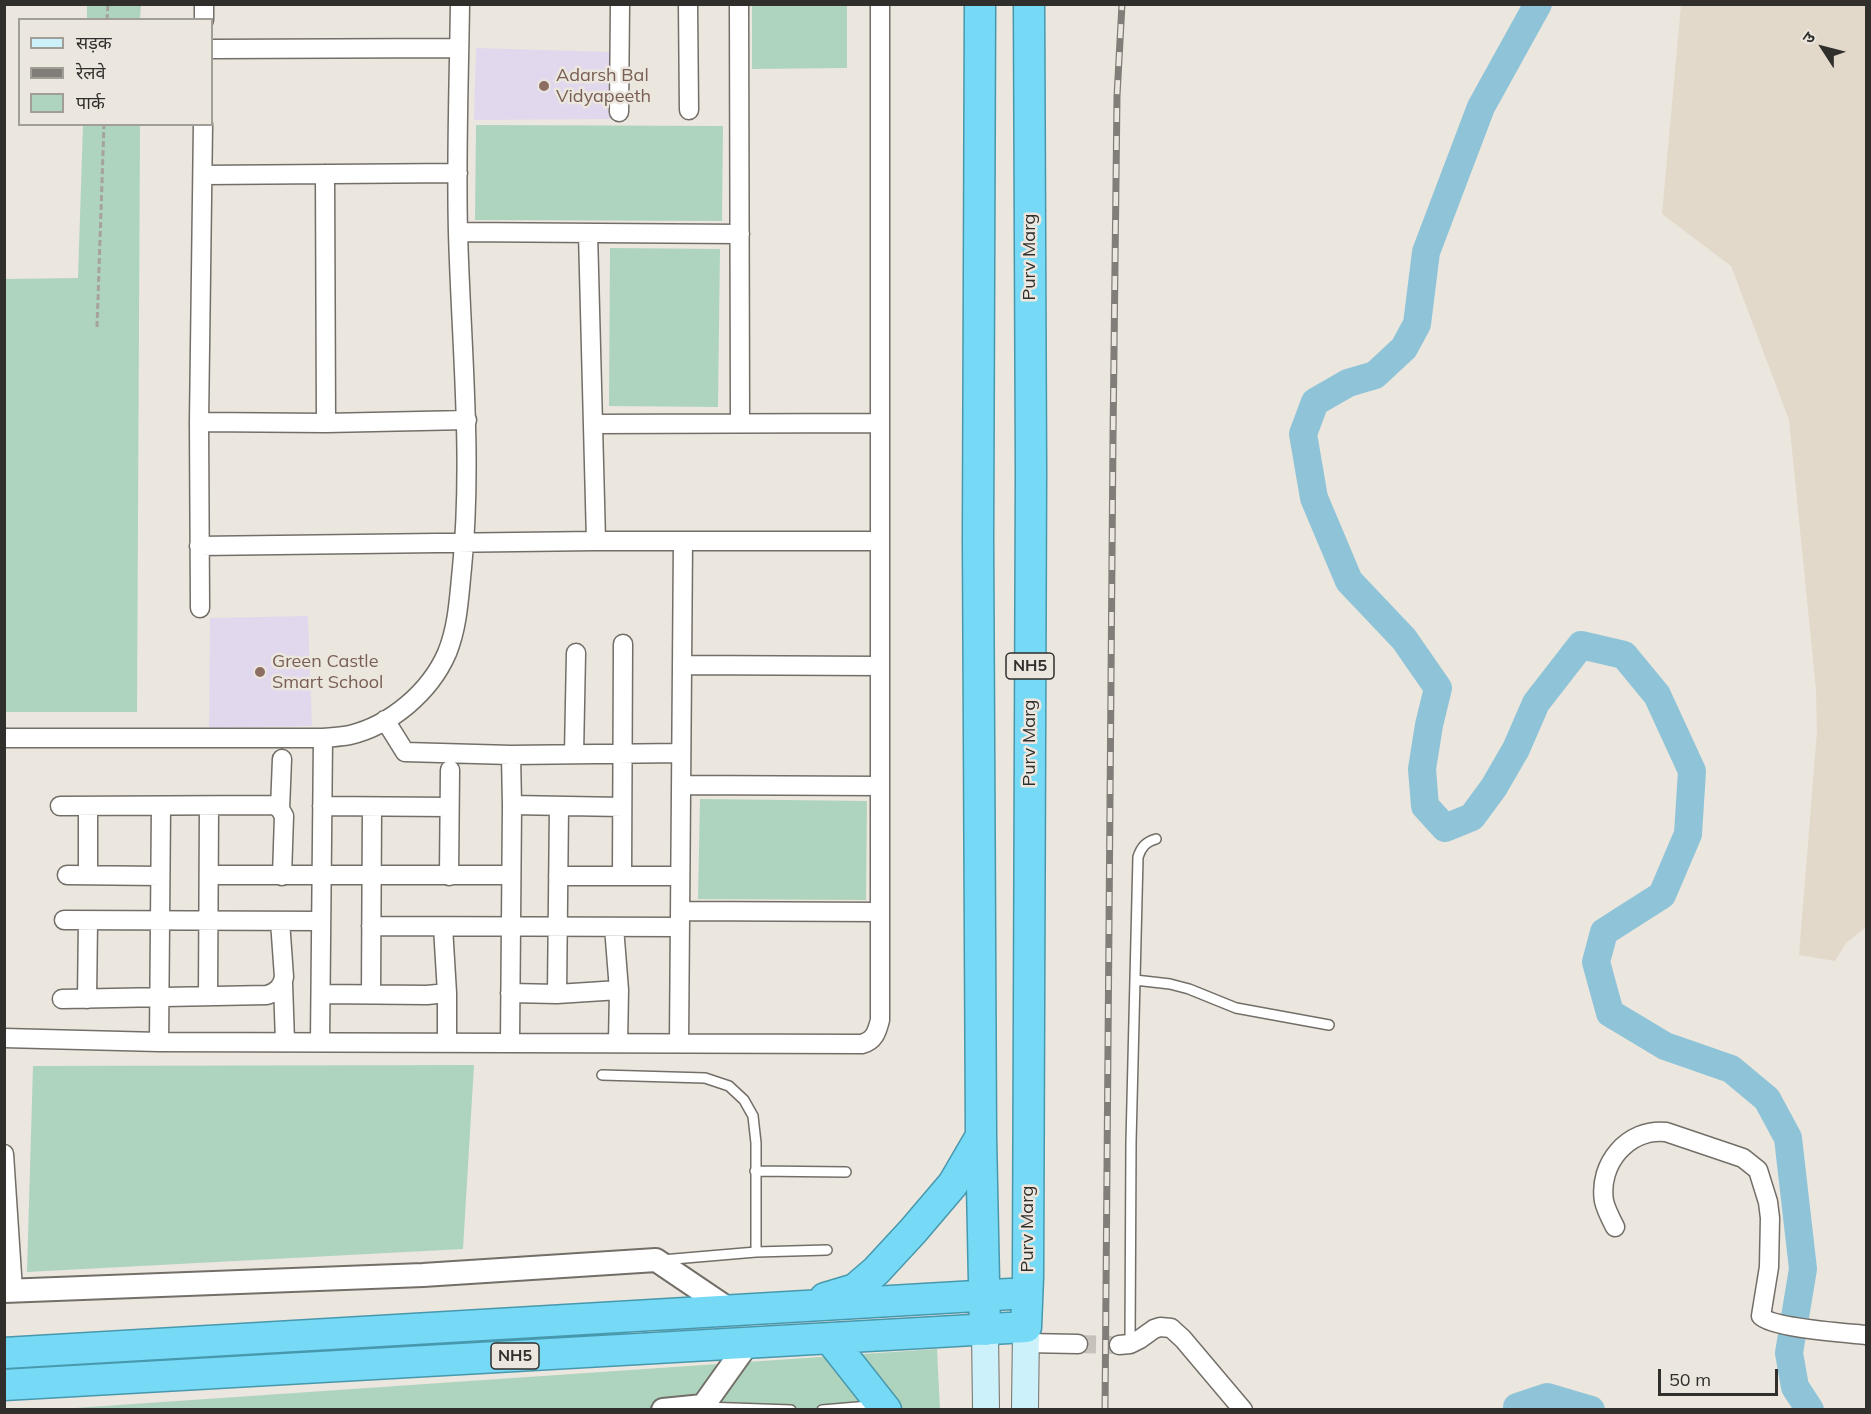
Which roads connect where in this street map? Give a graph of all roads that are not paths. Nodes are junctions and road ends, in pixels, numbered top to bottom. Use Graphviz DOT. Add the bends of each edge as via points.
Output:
graph roads {
  1 [pos="460,4"];
  2 [pos="621,4"];
  3 [pos="688,4"];
  4 [pos="739,4"];
  5 [pos="880,4"];
  6 [pos="980,4"];
  7 [pos="1029,4"];
  8 [pos="459,48"];
  9 [pos="213,49"];
  10 [pos="689,110"];
  11 [pos="619,112"];
  12 [pos="203,126"];
  13 [pos="458,173"];
  14 [pos="325,174"];
  15 [pos="203,175"];
  16 [pos="458,232"];
  17 [pos="588,233"];
  18 [pos="740,234"];
  19 [pos="467,420"];
  20 [pos="199,422"];
  21 [pos="326,423"];
  22 [pos="741,423"];
  23 [pos="880,423"];
  24 [pos="593,424"];
  25 [pos="596,541"];
  26 [pos="683,541"];
  27 [pos="880,541"];
  28 [pos="465,542"];
  29 [pos="199,546"];
  30 [pos="200,608"];
  31 [pos="624,644"];
  32 [pos="576,653"];
  33 [pos="682,665"];
  34 [pos="880,666"];
  35 [pos="385,720"];
  36 [pos="4,738"];
  37 [pos="323,738"];
  38 [pos="623,753"];
  39 [pos="681,753"];
  40 [pos="511,754"];
  41 [pos="574,754"];
  42 [pos="282,759"];
  43 [pos="450,770"];
  44 [pos="681,785"];
  45 [pos="880,786"];
  46 [pos="512,805"];
  47 [pos="60,806"];
  48 [pos="88,806"];
  49 [pos="161,806"];
  50 [pos="209,806"];
  51 [pos="322,806"];
  52 [pos="559,806"];
  53 [pos="372,807"];
  54 [pos="449,807"];
  55 [pos="622,807"];
  56 [pos="280,809"];
  57 [pos="1156,839"];
  58 [pos="67,875"];
  59 [pos="88,875"];
  60 [pos="208,875"];
  61 [pos="511,875"];
  62 [pos="160,876"];
  63 [pos="282,876"];
  64 [pos="321,876"];
  65 [pos="372,876"];
  66 [pos="449,876"];
  67 [pos="558,876"];
  68 [pos="622,876"];
  69 [pos="680,876"];
  70 [pos="880,912"];
  71 [pos="680,919"];
  72 [pos="64,920"];
  73 [pos="88,921"];
  74 [pos="160,921"];
  75 [pos="208,921"];
  76 [pos="280,921"];
  77 [pos="321,921"];
  78 [pos="371,926"];
  79 [pos="511,926"];
  80 [pos="443,927"];
  81 [pos="558,927"];
  82 [pos="614,927"];
  83 [pos="1135,981"];
  84 [pos="283,983"];
  85 [pos="619,990"];
  86 [pos="447,993"];
  87 [pos="510,993"];
  88 [pos="321,994"];
  89 [pos="371,994"];
  90 [pos="557,994"];
  91 [pos="159,996"];
  92 [pos="208,996"];
  93 [pos="62,999"];
  94 [pos="87,999"];
  95 [pos="1329,1025"];
  96 [pos="4,1038"];
  97 [pos="159,1042"];
  98 [pos="285,1042"];
  99 [pos="320,1042"];
  100 [pos="447,1042"];
  101 [pos="510,1042"];
  102 [pos="618,1043"];
  103 [pos="679,1043"];
  104 [pos="602,1075"];
  105 [pos="981,1136"];
  106 [pos="4,1154"];
  107 [pos="755,1171"];
  108 [pos="846,1172"];
  109 [pos="1615,1227"];
  110 [pos="827,1250"];
  111 [pos="756,1252"];
  112 [pos="656,1260"];
  113 [pos="9,1291"];
  114 [pos="1027,1293"];
  115 [pos="984,1296"];
  116 [pos="797,1307"];
  117 [pos="730,1310"];
  118 [pos="985,1330"];
  119 [pos="1026,1335"];
  120 [pos="1866,1335"];
  121 [pos="830,1339"];
  122 [pos="748,1343"];
  123 [pos="1078,1344"];
  124 [pos="1125,1344"];
  125 [pos="4,1353"];
  126 [pos="4,1385"];
  127 [pos="883,1405"];
  128 [pos="703,1407"];
  129 [pos="663,1410"];
  130 [pos="791,1410"];
  131 [pos="822,1410"];
  132 [pos="986,1410"];
  133 [pos="1025,1410"];
  134 [pos="1243,1410"];
  1 -- 8 [label="street"];
  2 -- 11 [label="street"];
  3 -- 10 [label="street"];
  4 -- 18 [label="street"];
  5 -- 23 [label="street"];
  6 -- 105 [label="highway"];
  7 -- 114 [label="highway, Purv Marg / NH5"];
  8 -- 9 [label="street"];
  8 -- 13 [label="street"];
  12 -- 15 [label="street"];
  13 -- 14 [label="street"];
  13 -- 16 [label="street"];
  14 -- 15 [label="street"];
  14 -- 21 [label="street"];
  15 -- 20 [label="street"];
  16 -- 17 [label="street"];
  16 -- 19 [label="street"];
  17 -- 18 [label="street"];
  17 -- 24 [label="street"];
  18 -- 22 [label="street"];
  19 -- 21 [label="street"];
  19 -- 28 [label="street"];
  20 -- 21 [label="street"];
  20 -- 29 [label="street"];
  22 -- 23 [label="street"];
  22 -- 24 [label="street"];
  23 -- 27 [label="street"];
  24 -- 25 [label="street"];
  25 -- 26 [label="street"];
  25 -- 28 [label="street"];
  26 -- 27 [label="street"];
  26 -- 33 [label="street"];
  27 -- 34 [label="street"];
  28 -- 29 [label="street"];
  28 -- 35 [label="street" via="456,627 447,653 418,697"];
  29 -- 30 [label="street"];
  31 -- 38 [label="street"];
  32 -- 41 [label="street"];
  33 -- 34 [label="street"];
  33 -- 39 [label="street"];
  34 -- 45 [label="street"];
  35 -- 37 [label="street" via="348,736"];
  35 -- 40 [label="street" via="405,752"];
  36 -- 37 [label="street"];
  37 -- 51 [label="street"];
  38 -- 39 [label="street"];
  38 -- 41 [label="street"];
  38 -- 55 [label="street"];
  39 -- 44 [label="street"];
  40 -- 41 [label="street"];
  40 -- 46 [label="street"];
  42 -- 56 [label="street"];
  43 -- 54 [label="street"];
  44 -- 45 [label="street"];
  44 -- 69 [label="street"];
  45 -- 70 [label="street"];
  46 -- 52 [label="street"];
  46 -- 61 [label="street"];
  47 -- 48 [label="street"];
  48 -- 49 [label="street"];
  48 -- 59 [label="street"];
  49 -- 50 [label="street"];
  49 -- 62 [label="street"];
  50 -- 56 [label="street" via="273,805"];
  50 -- 60 [label="street"];
  51 -- 53 [label="street"];
  51 -- 64 [label="street"];
  52 -- 55 [label="street"];
  52 -- 67 [label="street"];
  53 -- 54 [label="street"];
  53 -- 65 [label="street"];
  54 -- 66 [label="street"];
  55 -- 68 [label="street"];
  56 -- 63 [label="street" via="284,816"];
  57 -- 83 [label="lane" via="1144,845 1138,858"];
  58 -- 59 [label="street"];
  59 -- 62 [label="street"];
  60 -- 63 [label="street"];
  60 -- 75 [label="street"];
  61 -- 66 [label="street"];
  61 -- 79 [label="street"];
  62 -- 74 [label="street"];
  63 -- 64 [label="street"];
  64 -- 65 [label="street"];
  64 -- 77 [label="street"];
  65 -- 66 [label="street"];
  65 -- 78 [label="street"];
  67 -- 68 [label="street"];
  67 -- 81 [label="street"];
  68 -- 69 [label="street"];
  69 -- 71 [label="street"];
  70 -- 71 [label="street"];
  70 -- 103 [label="street" via="880,1020 874,1038 868,1042"];
  71 -- 82 [label="street"];
  71 -- 103 [label="street"];
  72 -- 73 [label="street"];
  73 -- 74 [label="street"];
  73 -- 94 [label="street"];
  74 -- 75 [label="street"];
  74 -- 91 [label="street"];
  75 -- 76 [label="street"];
  75 -- 92 [label="street"];
  76 -- 77 [label="street"];
  76 -- 84 [label="street"];
  77 -- 88 [label="street"];
  78 -- 80 [label="street"];
  78 -- 89 [label="street"];
  79 -- 80 [label="street"];
  79 -- 81 [label="street"];
  79 -- 87 [label="street"];
  80 -- 86 [label="street"];
  81 -- 82 [label="street"];
  81 -- 90 [label="street"];
  82 -- 85 [label="street"];
  83 -- 95 [label="lane" via="1179,987 1236,1008"];
  83 -- 124 [label="lane"];
  84 -- 92 [label="street" via="267,995"];
  84 -- 98 [label="street"];
  85 -- 90 [label="street"];
  85 -- 102 [label="street"];
  86 -- 89 [label="street"];
  86 -- 100 [label="street"];
  87 -- 90 [label="street"];
  87 -- 101 [label="street"];
  88 -- 89 [label="street"];
  88 -- 99 [label="street"];
  91 -- 92 [label="street"];
  91 -- 94 [label="street"];
  91 -- 97 [label="street"];
  93 -- 94 [label="street"];
  96 -- 97 [label="street"];
  97 -- 98 [label="street"];
  98 -- 99 [label="street"];
  99 -- 100 [label="street"];
  100 -- 101 [label="street"];
  101 -- 102 [label="street"];
  102 -- 103 [label="street"];
  104 -- 107 [label="lane" via="705,1078 729,1086 753,1116"];
  105 -- 115 [label="highway"];
  105 -- 116 [label="highway" via="953,1184 876,1270 855,1289"];
  106 -- 113 [label="street"];
  107 -- 108 [label="lane"];
  107 -- 111 [label="lane"];
  109 -- 120 [label="street" via="1605,1204 1604,1184 1621,1149 1638,1135 1666,1132 1749,1161 1758,1170 1770,1218 1769,1267 1760,1313 1763,1319"];
  110 -- 111 [label="lane"];
  111 -- 112 [label="lane"];
  112 -- 113 [label="street" via="423,1275"];
  112 -- 117 [label="street"];
  114 -- 115 [label="highway, NH5"];
  114 -- 119 [label="highway, Purv Marg / NH5"];
  115 -- 116 [label="highway, NH5"];
  115 -- 118 [label="highway"];
  116 -- 117 [label="highway, NH5"];
  117 -- 125 [label="highway, NH5"];
  118 -- 119 [label="highway, NH5"];
  118 -- 121 [label="highway, NH5"];
  118 -- 132 [label="main road"];
  119 -- 123 [label="street"];
  119 -- 133 [label="main road, Purv Marg"];
  121 -- 122 [label="highway, NH5"];
  121 -- 127 [label="highway"];
  122 -- 126 [label="highway, NH5"];
  122 -- 128 [label="street"];
  124 -- 134 [label="street" via="1140,1340 1154,1329 1171,1328"];
  127 -- 131 [label="lane"];
  128 -- 129 [label="street"];
  128 -- 130 [label="lane"];
}
